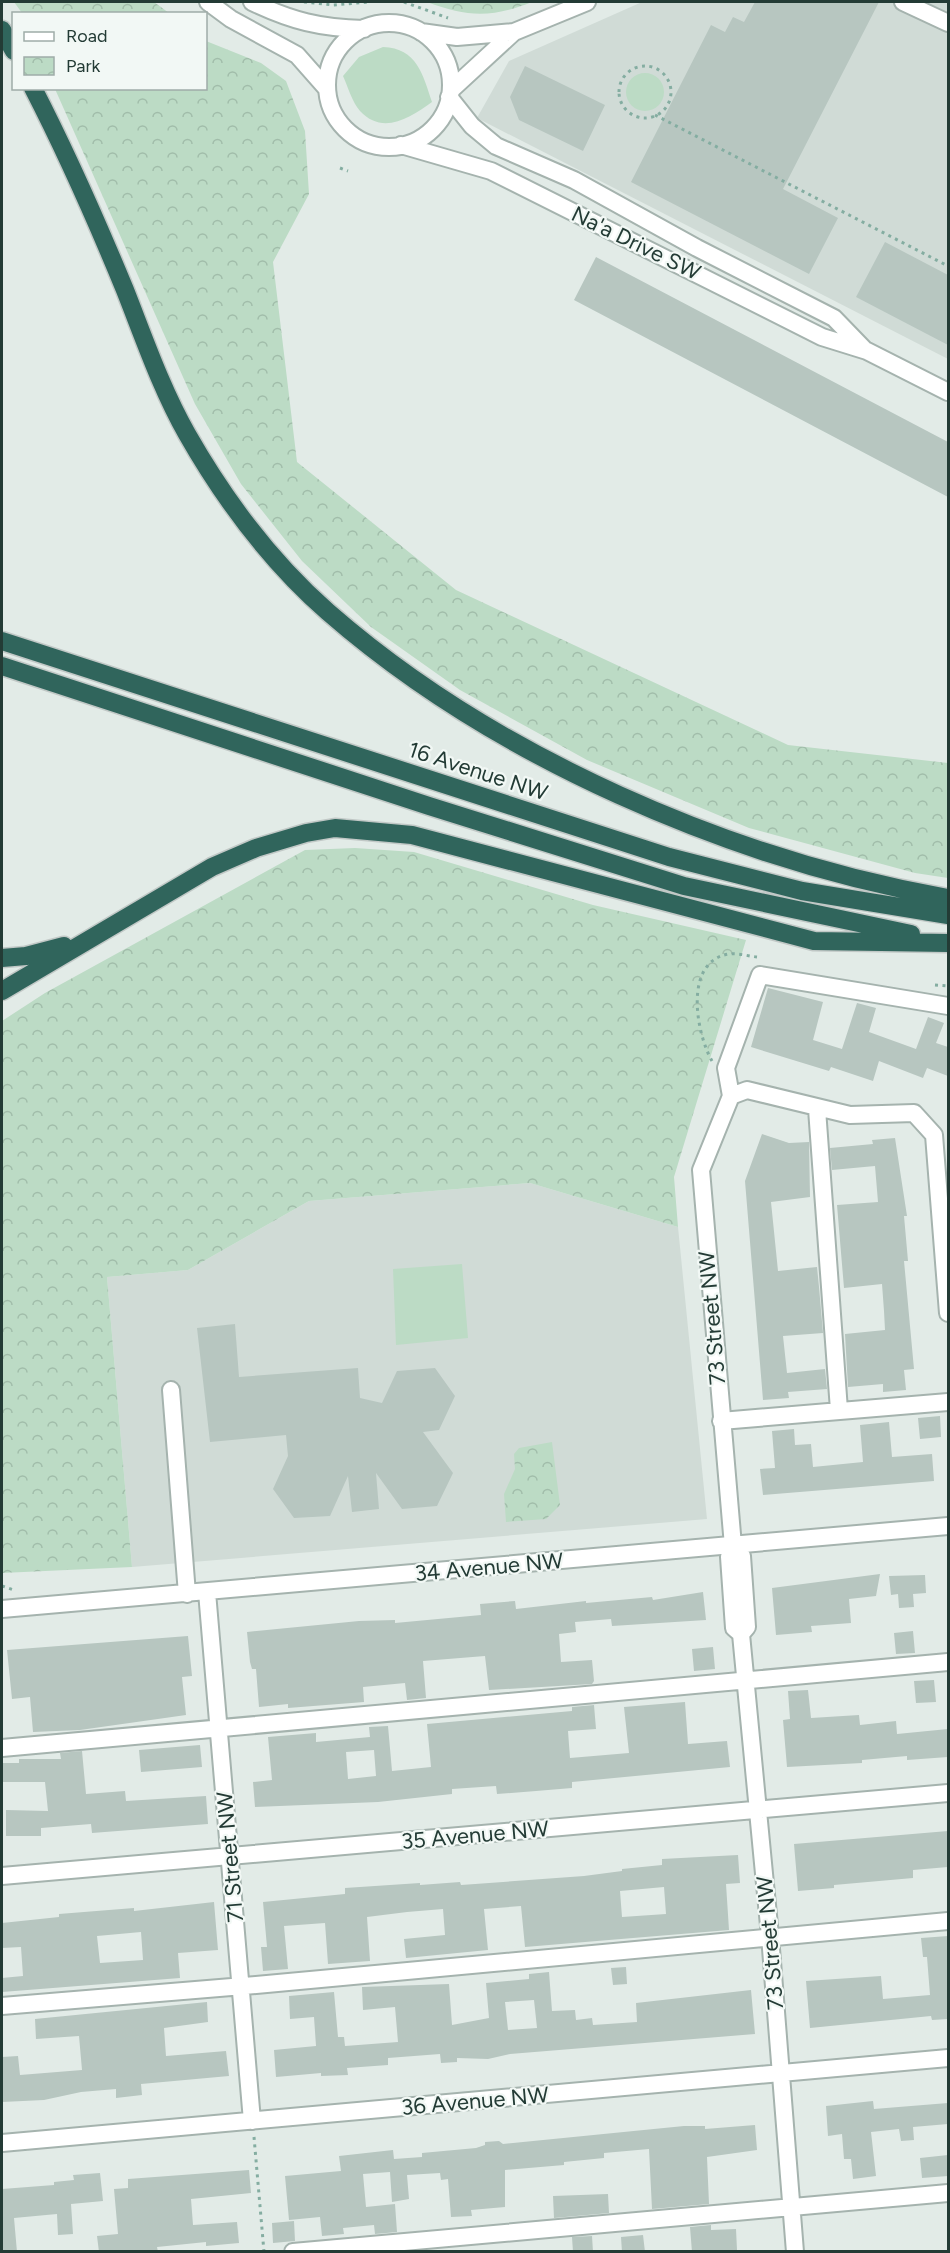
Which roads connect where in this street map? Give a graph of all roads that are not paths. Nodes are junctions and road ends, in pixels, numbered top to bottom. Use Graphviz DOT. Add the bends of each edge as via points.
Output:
graph roads {
  1 [pos="208,2"];
  2 [pos="252,2"];
  3 [pos="587,2"];
  4 [pos="912,4"];
  5 [pos="948,23"];
  6 [pos="365,28"];
  7 [pos="2,30"];
  8 [pos="417,31"];
  9 [pos="514,32"];
  10 [pos="12,48"];
  11 [pos="327,89"];
  12 [pos="34,90"];
  13 [pos="450,94"];
  14 [pos="401,146"];
  15 [pos="867,351"];
  16 [pos="948,392"];
  17 [pos="2,641"];
  18 [pos="2,666"];
  19 [pos="948,898"];
  20 [pos="150,904"];
  21 [pos="948,915"];
  22 [pos="948,942"];
  23 [pos="2,958"];
  24 [pos="2,991"];
  25 [pos="948,1006"];
  26 [pos="731,1096"];
  27 [pos="817,1109"];
  28 [pos="948,1313"];
  29 [pos="171,1390"];
  30 [pos="948,1402"];
  31 [pos="839,1410"];
  32 [pos="721,1421"];
  33 [pos="948,1526"];
  34 [pos="733,1546"];
  35 [pos="207,1592"];
  36 [pos="187,1594"];
  37 [pos="2,1596"];
  38 [pos="29,1606"];
  39 [pos="2,1609"];
  40 [pos="948,1662"];
  41 [pos="745,1680"];
  42 [pos="219,1728"];
  43 [pos="2,1748"];
  44 [pos="948,1793"];
  45 [pos="758,1810"];
  46 [pos="230,1856"];
  47 [pos="2,1876"];
  48 [pos="948,1920"];
  49 [pos="770,1936"];
  50 [pos="242,1986"];
  51 [pos="2,2006"];
  52 [pos="948,2058"];
  53 [pos="781,2073"];
  54 [pos="252,2121"];
  55 [pos="2,2143"];
  56 [pos="948,2193"];
  57 [pos="790,2207"];
  58 [pos="293,2252"];
  59 [pos="795,2252"];
  1 -- 11 [label="street" via="297,56"];
  2 -- 6 [label="street" via="287,18 318,26"];
  3 -- 9 [label="street"];
  4 -- 5 [label="street"];
  6 -- 8 [label="street" via="384,24"];
  6 -- 11 [label="street" via="347,39 334,56"];
  7 -- 10 [label="highway"];
  8 -- 9 [label="street" via="457,37"];
  8 -- 13 [label="street" via="444,58"];
  9 -- 13 [label="street"];
  11 -- 14 [label="street" via="338,121 355,137 377,146"];
  12 -- 19 [label="highway" via="77,179 186,431 254,535 326,610 385,658 477,718 545,759 619,794 744,846 871,882"];
  13 -- 14 [label="street" via="435,126 420,139"];
  13 -- 15 [label="street, Na'a Drive SW" via="471,125 496,146 574,180 834,318"];
  14 -- 15 [label="street, Na'a Drive SW" via="491,171 822,337"];
  15 -- 16 [label="street, Na'a Drive SW"];
  17 -- 21 [label="highway, 16 Avenue NW" via="669,857 802,891"];
  18 -- 22 [label="highway, 16 Avenue NW" via="684,886"];
  20 -- 22 [label="highway" via="212,867 256,848 306,833 360,828 412,835 814,941"];
  20 -- 23 [label="highway" via="75,943"];
  20 -- 24 [label="highway"];
  25 -- 26 [label="street" via="760,975 726,1068"];
  26 -- 27 [label="street" via="747,1090"];
  26 -- 32 [label="street, 73 Street NW" via="700,1170"];
  27 -- 28 [label="street" via="850,1115 914,1113 934,1135"];
  27 -- 31 [label="street"];
  29 -- 36 [label="street"];
  30 -- 31 [label="street"];
  31 -- 32 [label="street"];
  32 -- 34 [label="street, 73 Street NW"];
  33 -- 34 [label="street, 34 Avenue NW"];
  34 -- 35 [label="street, 34 Avenue NW"];
  34 -- 41 [label="street, 73 Street NW" via="729,1557 734,1628 741,1634"];
  35 -- 36 [label="street, 34 Avenue NW"];
  35 -- 42 [label="street, 71 Street NW"];
  36 -- 38 [label="street, 34 Avenue NW"];
  37 -- 38 [label="street, 34 Avenue NW"];
  38 -- 39 [label="street, 34 Avenue NW"];
  40 -- 41 [label="street"];
  41 -- 42 [label="street"];
  41 -- 45 [label="street, 73 Street NW"];
  42 -- 43 [label="street"];
  42 -- 46 [label="street, 71 Street NW"];
  44 -- 45 [label="street, 35 Avenue NW"];
  45 -- 46 [label="street, 35 Avenue NW"];
  45 -- 49 [label="street, 73 Street NW"];
  46 -- 47 [label="street, 35 Avenue NW"];
  46 -- 50 [label="street, 71 Street NW"];
  48 -- 49 [label="street"];
  49 -- 50 [label="street"];
  49 -- 53 [label="street, 73 Street NW"];
  50 -- 51 [label="street"];
  50 -- 54 [label="street, 71 Street NW"];
  52 -- 53 [label="street, 36 Avenue NW"];
  53 -- 54 [label="street, 36 Avenue NW"];
  53 -- 57 [label="street, 73 Street NW"];
  54 -- 55 [label="street, 36 Avenue NW"];
  56 -- 57 [label="street"];
  57 -- 58 [label="street"];
  57 -- 59 [label="street, 73 Street NW"];
}
